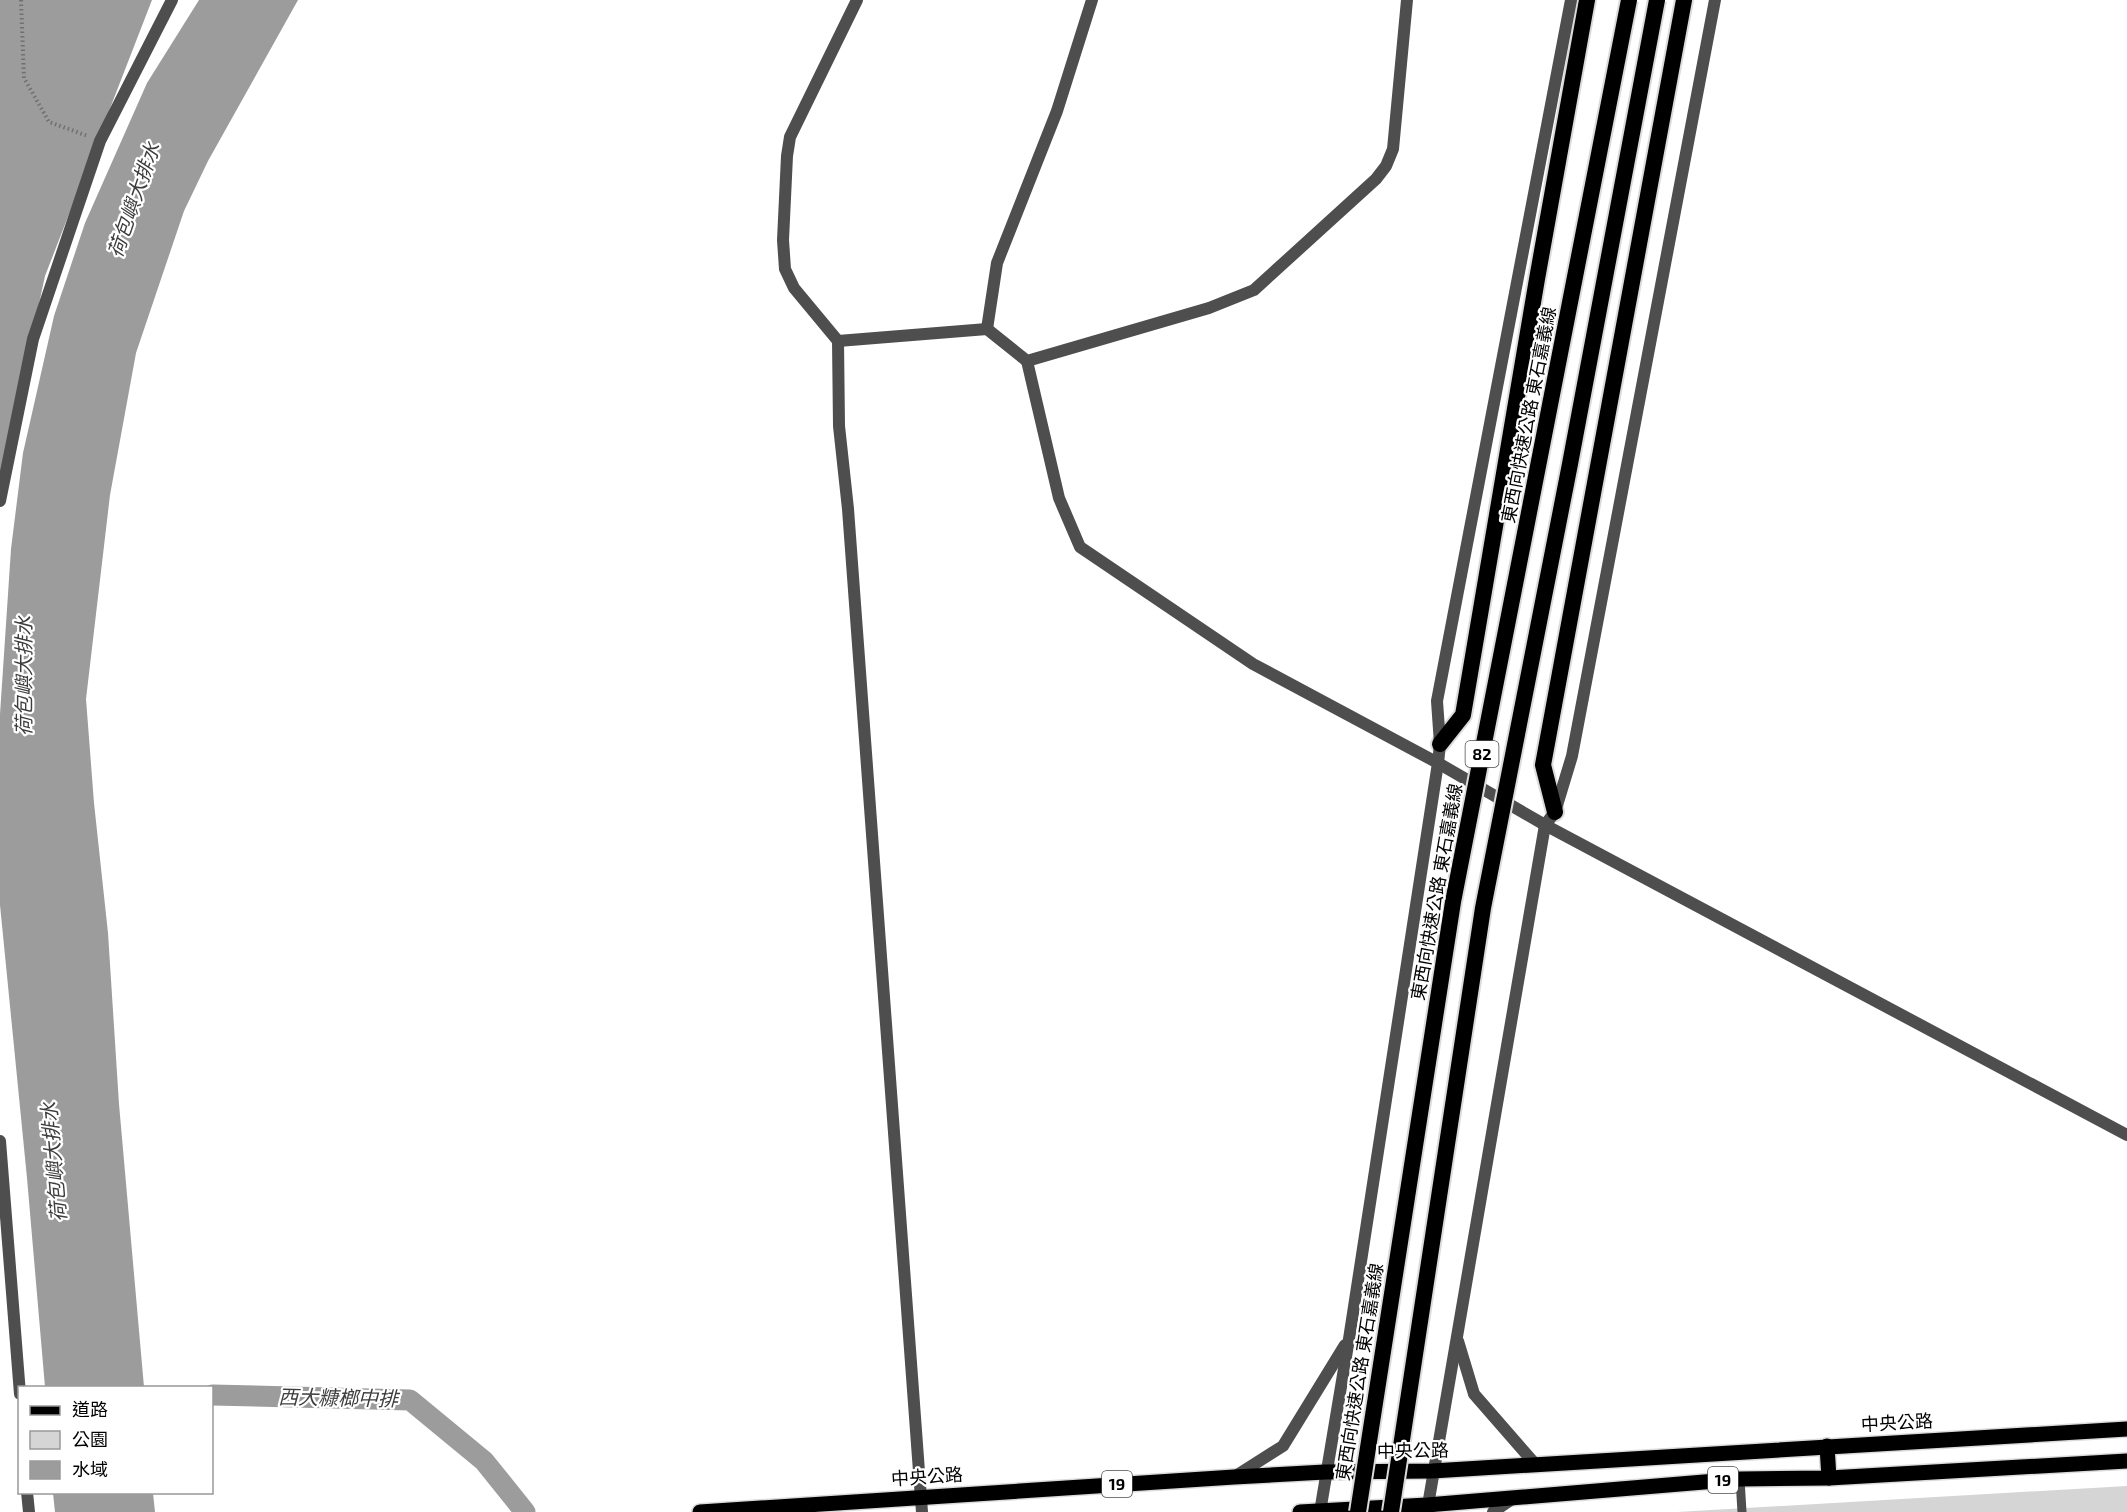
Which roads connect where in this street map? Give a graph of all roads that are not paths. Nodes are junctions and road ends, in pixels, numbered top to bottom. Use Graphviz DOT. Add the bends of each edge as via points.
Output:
graph roads {
  1 [pos="172,0"];
  2 [pos="857,0"];
  3 [pos="1092,0"];
  4 [pos="1407,0"];
  5 [pos="1570,0"];
  6 [pos="1587,0"];
  7 [pos="1629,0"];
  8 [pos="1657,0"];
  9 [pos="1684,0"];
  10 [pos="1715,0"];
  11 [pos="987,329"];
  12 [pos="838,341"];
  13 [pos="1027,361"];
  14 [pos="0,501"];
  15 [pos="1440,744"];
  16 [pos="1438,763"];
  17 [pos="1550,818"];
  18 [pos="2127,1135"];
  19 [pos="0,1142"];
  20 [pos="1349,1339"];
  21 [pos="1457,1339"];
  22 [pos="19,1386"];
  23 [pos="2127,1429"];
  24 [pos="1827,1446"];
  25 [pos="2127,1461"];
  26 [pos="1535,1464"];
  27 [pos="1432,1471"];
  28 [pos="1325,1472"];
  29 [pos="1234,1477"];
  30 [pos="1829,1478"];
  31 [pos="1740,1479"];
  32 [pos="27,1494"];
  33 [pos="1512,1498"];
  34 [pos="922,1504"];
  35 [pos="1427,1509"];
  36 [pos="28,1512"];
  37 [pos="700,1512"];
  38 [pos="1300,1512"];
  39 [pos="1320,1512"];
  40 [pos="1358,1512"];
  41 [pos="1391,1512"];
  42 [pos="1493,1512"];
  43 [pos="1742,1512"];
  1 -- 14 [label="street" via="100,141 33,339"];
  2 -- 12 [label="street" via="790,137 786,166 785,269 794,288"];
  3 -- 11 [label="street" via="1058,111 997,263"];
  4 -- 13 [label="street" via="1393,149 1376,179 1254,290 1209,308"];
  5 -- 15 [label="street" via="1437,701"];
  6 -- 15 [label="highway" via="1462,715"];
  7 -- 40 [label="highway, 東西向快速公路 東石嘉義線 / 82, bridge" via="1453,902"];
  8 -- 41 [label="highway, 82, bridge" via="1483,908"];
  9 -- 17 [label="highway" via="1543,765"];
  10 -- 17 [label="street" via="1572,756"];
  11 -- 12 [label="street"];
  11 -- 13 [label="street"];
  12 -- 34 [label="street" via="838,426 848,509"];
  13 -- 16 [label="street" via="1059,498 1080,547 1254,664"];
  15 -- 16 [label="street"];
  16 -- 17 [label="street"];
  16 -- 20 [label="street"];
  17 -- 18 [label="street"];
  17 -- 21 [label="street"];
  19 -- 22 [label="street"];
  20 -- 28 [label="street"];
  20 -- 29 [label="street" via="1283,1446"];
  21 -- 26 [label="street" via="1474,1394"];
  21 -- 27 [label="street"];
  23 -- 24 [label="main road, 中央公路 / 19"];
  24 -- 26 [label="main road, 中央公路 / 19"];
  24 -- 30 [label="main road"];
  25 -- 30 [label="main road, 19"];
  26 -- 27 [label="main road, 中央公路 / 19"];
  27 -- 28 [label="main road, 中央公路 / 19"];
  27 -- 35 [label="street"];
  28 -- 29 [label="main road, 中央公路 / 19"];
  28 -- 39 [label="street"];
  29 -- 34 [label="main road, 中央公路 / 19"];
  30 -- 31 [label="main road, 19"];
  31 -- 33 [label="main road, 19"];
  31 -- 43 [label="lane"];
  32 -- 36 [label="street"];
  33 -- 35 [label="main road, 19"];
  33 -- 42 [label="street"];
  34 -- 37 [label="main road, 中央公路 / 19"];
  35 -- 39 [label="main road, 19"];
  38 -- 39 [label="main road, 19"];
}
